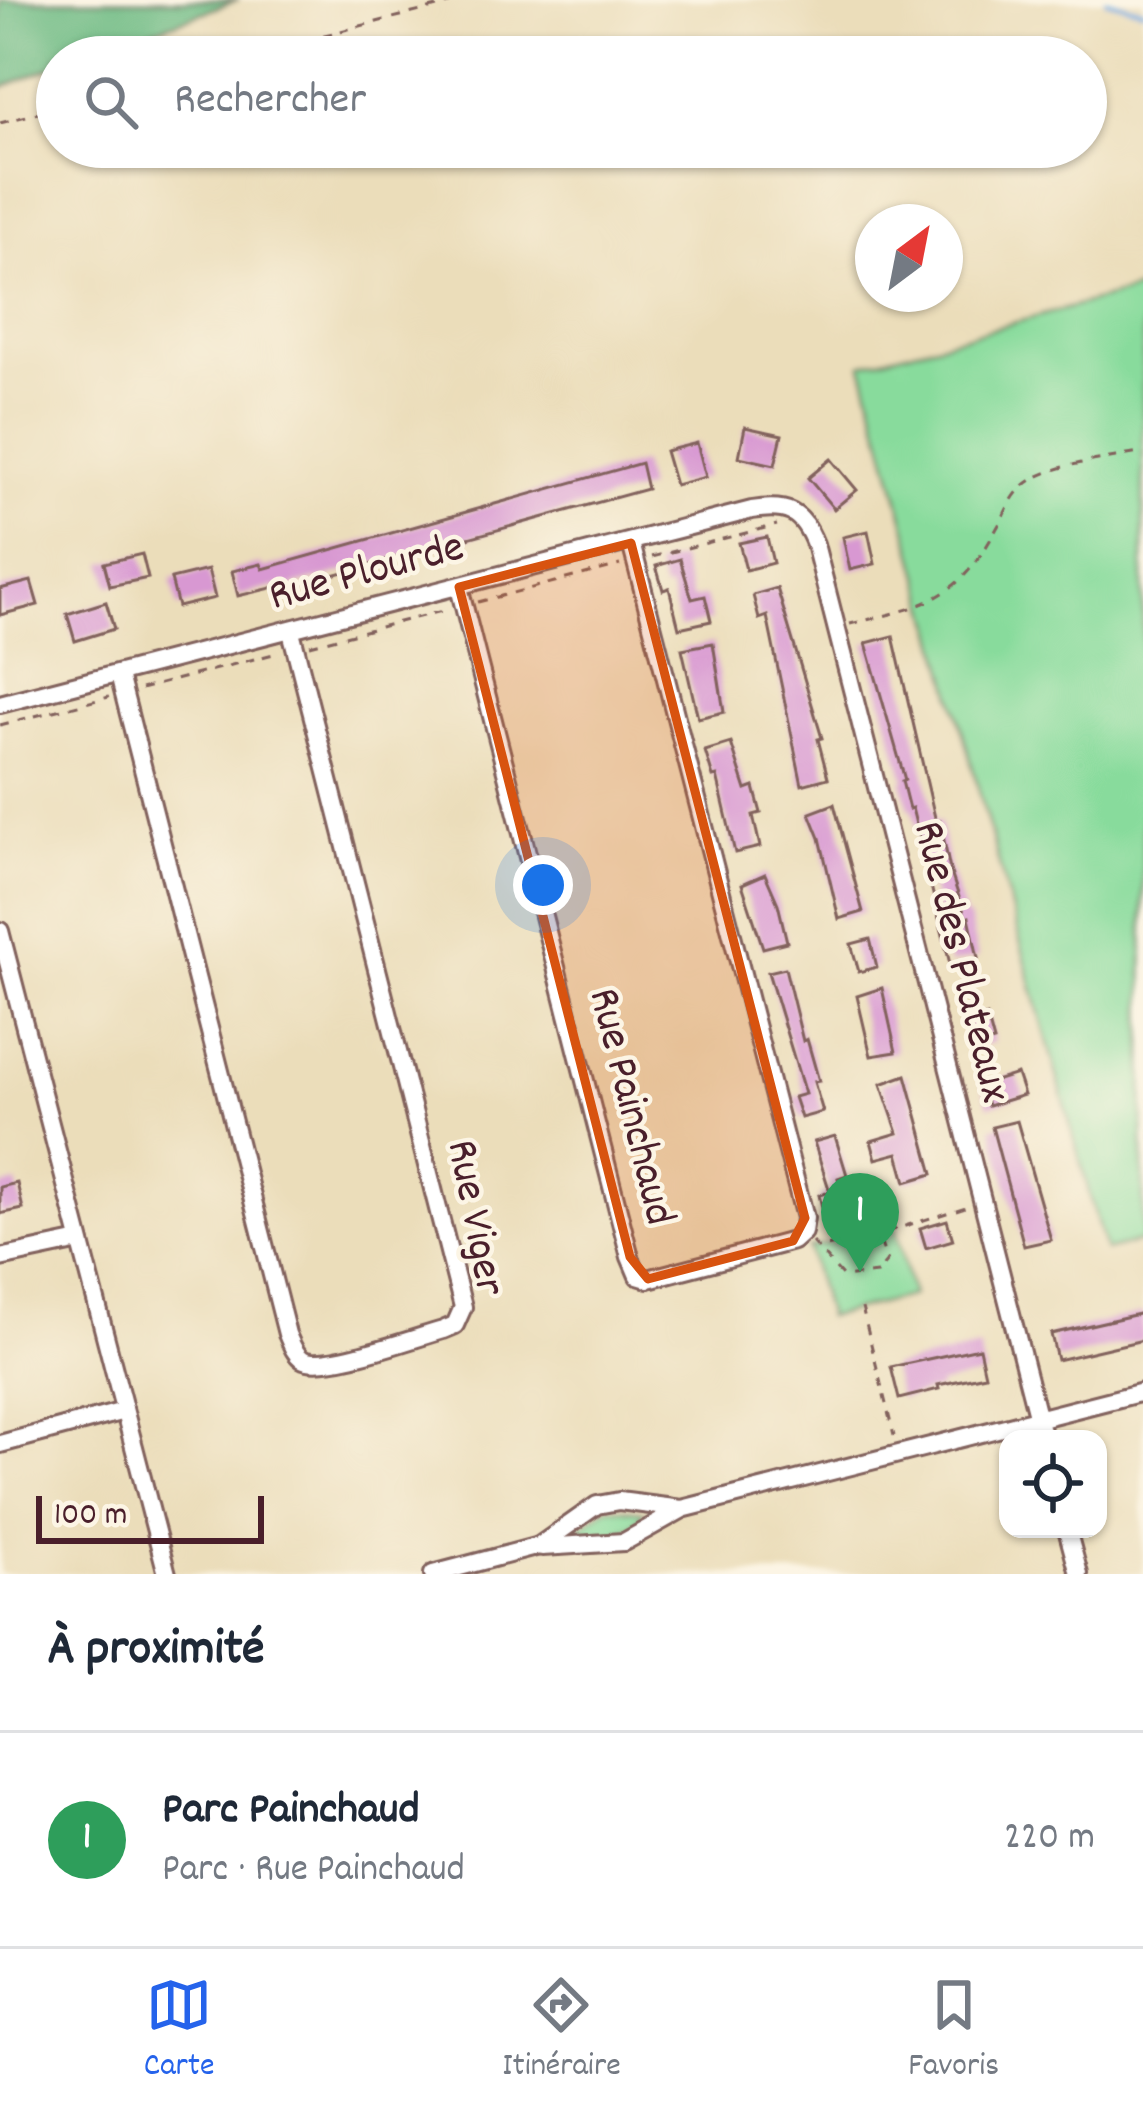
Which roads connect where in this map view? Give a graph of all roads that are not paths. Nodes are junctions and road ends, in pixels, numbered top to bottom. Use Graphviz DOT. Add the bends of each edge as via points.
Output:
graph roads {
  1 [pos="798,514"];
  2 [pos="633,552"];
  3 [pos="459,587"];
  4 [pos="294,640"];
  5 [pos="121,684"];
  6 [pos="0,704"];
  7 [pos="0,931"];
  8 [pos="80,1241"];
  9 [pos="0,1258"];
  10 [pos="1143,1392"];
  11 [pos="124,1411"];
  12 [pos="1038,1419"];
  13 [pos="1041,1430"];
  14 [pos="0,1444"];
  15 [pos="682,1509"];
  16 [pos="1069,1538"];
  17 [pos="538,1546"];
  18 [pos="167,1574"];
  19 [pos="433,1574"];
  20 [pos="1079,1574"];
  1 -- 2 [label="street, Rue Plourde" via="752,510"];
  1 -- 12 [label="street, Rue des Plateaux" via="815,544"];
  2 -- 3 [label="street, Rue Plourde"];
  2 -- 3 [label="street, Rue Painchaud" via="805,1218 793,1241 648,1279 633,1267"];
  3 -- 4 [label="street, Rue Plourde"];
  4 -- 5 [label="street, Rue Plourde"];
  4 -- 5 [label="street, Rue Viger" via="463,1307 443,1330 334,1360 303,1360 287,1334"];
  5 -- 6 [label="street, Rue Plourde"];
  7 -- 8 [label="street"];
  8 -- 9 [label="street"];
  8 -- 11 [label="street"];
  10 -- 12 [label="street"];
  11 -- 14 [label="street"];
  11 -- 18 [label="street"];
  12 -- 13 [label="street, Rue des Plateaux"];
  12 -- 15 [label="street"];
  15 -- 17 [label="street" via="624,1542"];
  15 -- 17 [label="street" via="597,1504"];
  16 -- 20 [label="street"];
  17 -- 19 [label="street"];
}
